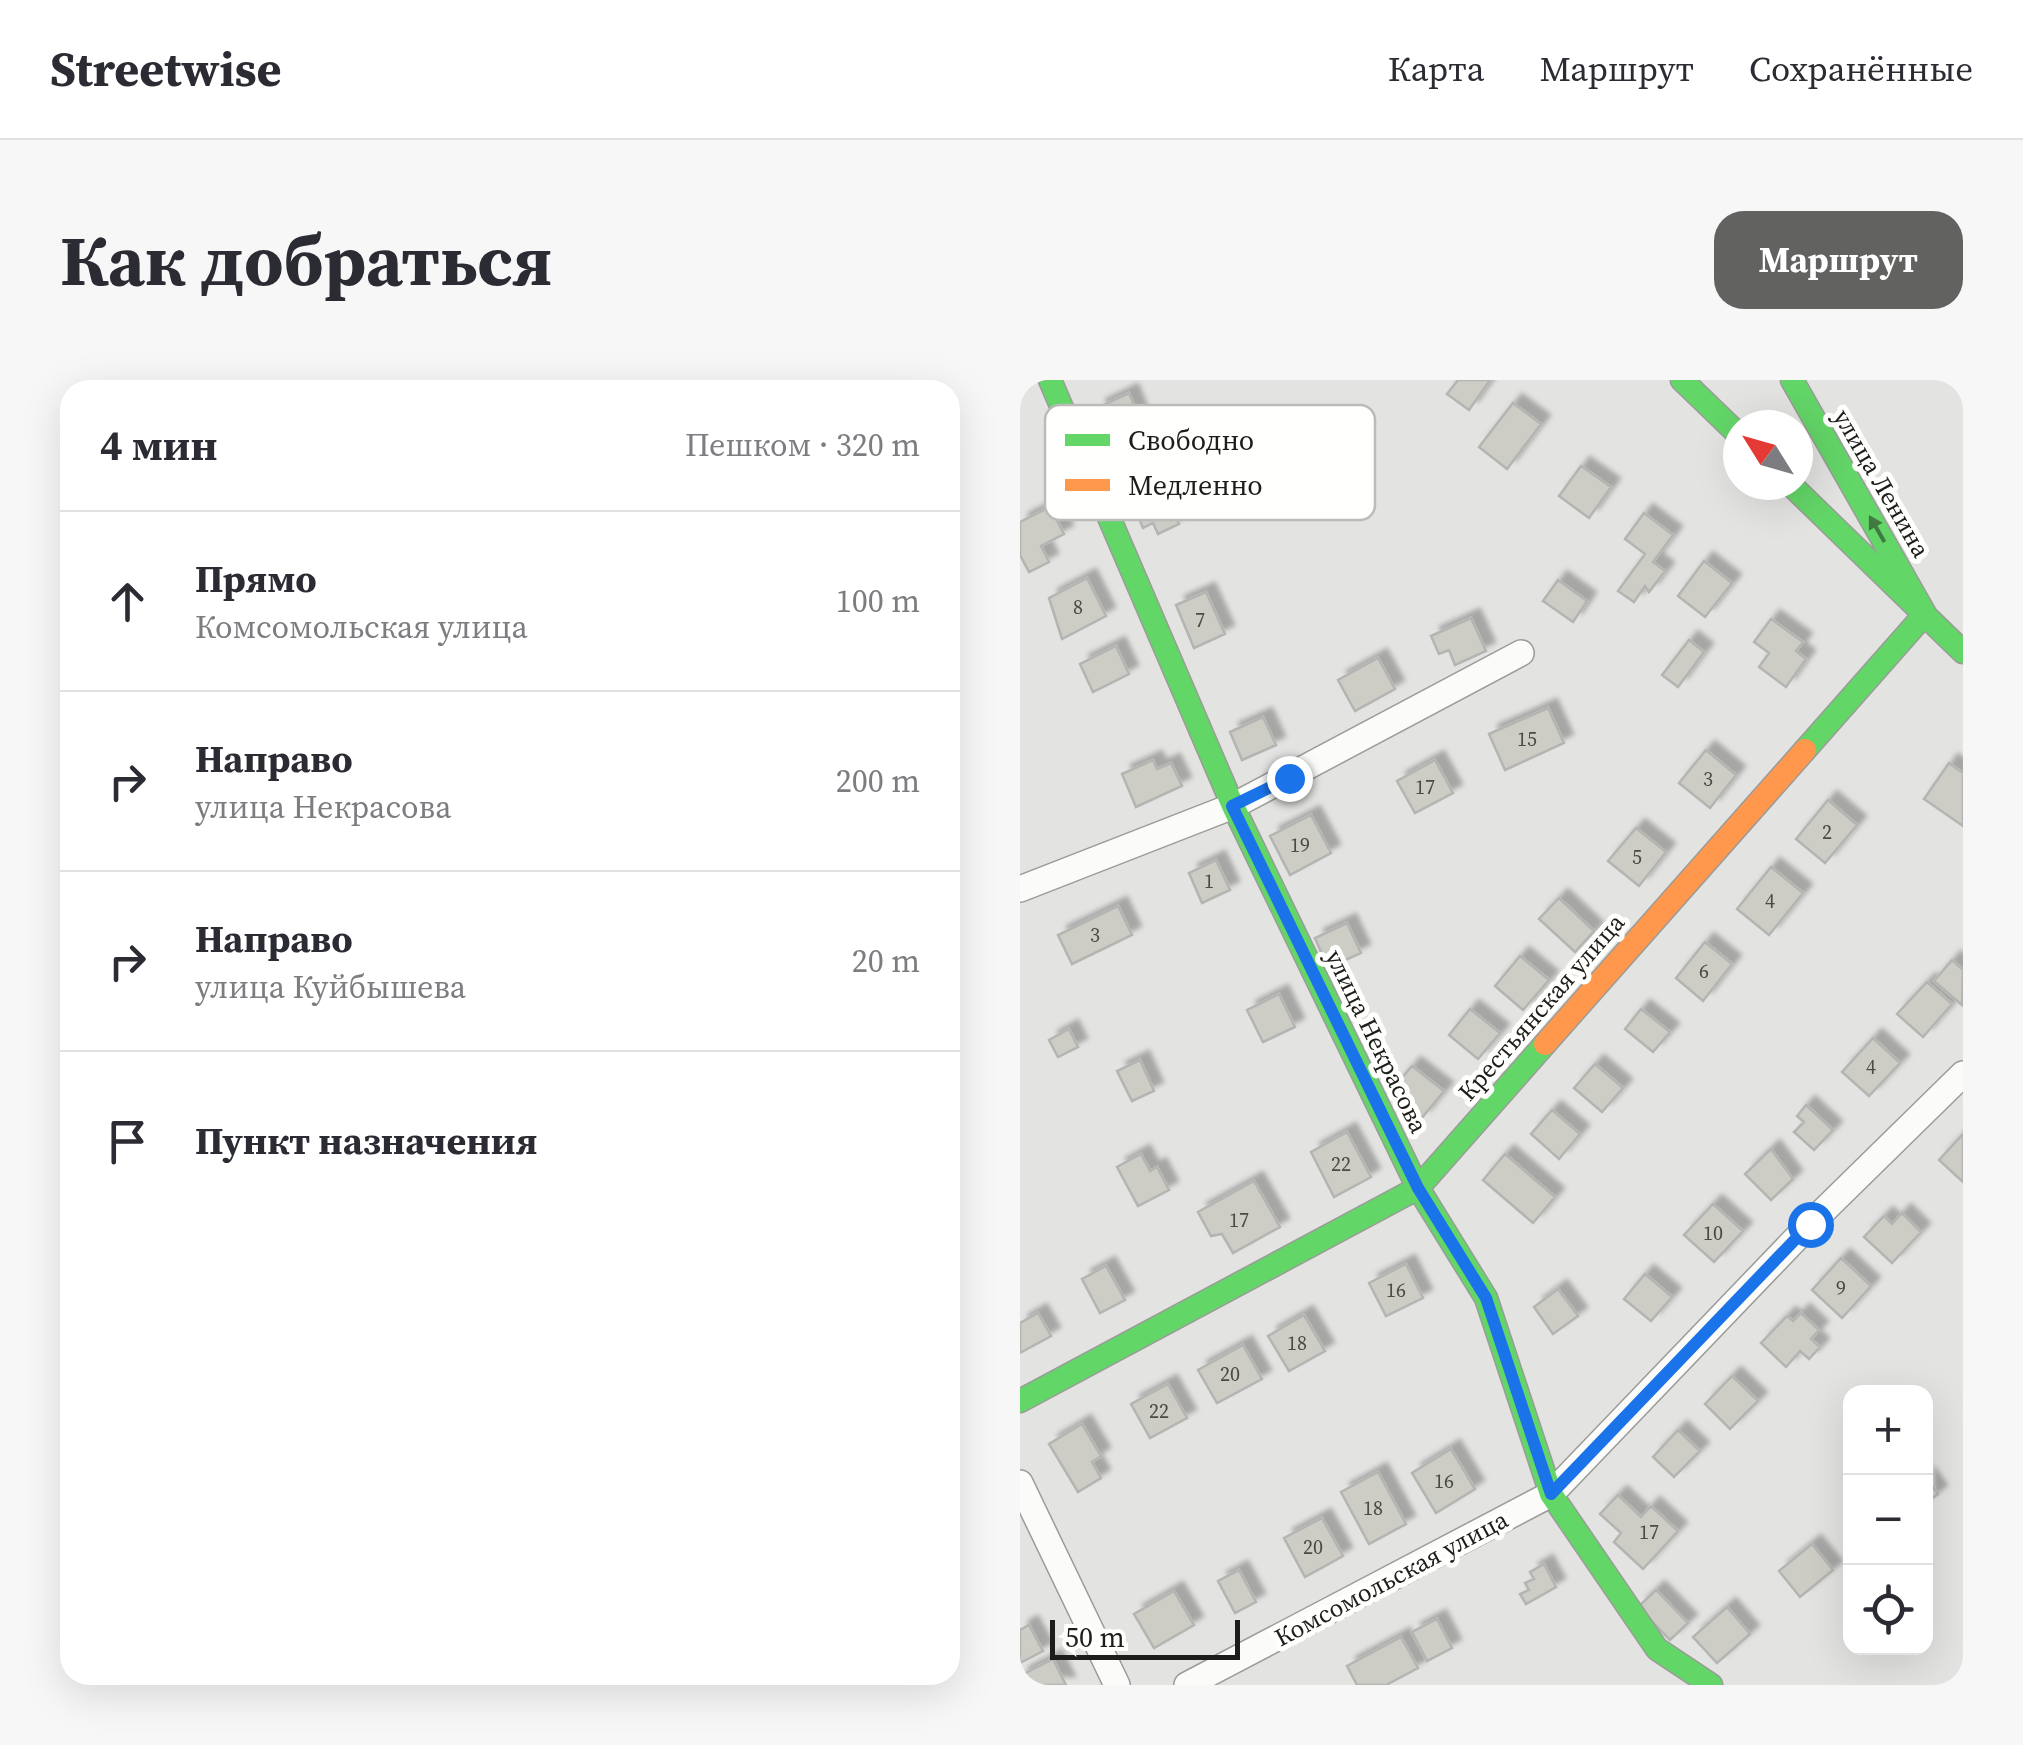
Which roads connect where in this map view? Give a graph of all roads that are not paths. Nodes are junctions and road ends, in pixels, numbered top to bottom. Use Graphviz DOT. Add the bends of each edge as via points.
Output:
graph roads {
  1 [pos="1050,380"];
  2 [pos="1682,380"];
  3 [pos="1792,380"];
  4 [pos="1061,405"];
  5 [pos="1723,420"];
  6 [pos="1807,500"];
  7 [pos="1110,520"];
  8 [pos="1925,614"];
  9 [pos="1521,652"];
  10 [pos="1963,652"];
  11 [pos="1232,806"];
  12 [pos="1020,889"];
  13 [pos="1963,1074"];
  14 [pos="1418,1188"];
  15 [pos="1020,1401"];
  16 [pos="1020,1483"];
  17 [pos="1551,1494"];
  18 [pos="1117,1685"];
  19 [pos="1187,1685"];
  20 [pos="1710,1685"];
  1 -- 4 [label="street, улица Некрасова"];
  2 -- 5 [label="street"];
  8 -- 3 [label="street, улица Ленина, one-way"];
  6 -- 8 [label="street, улица Ленина"];
  7 -- 11 [label="street, улица Некрасова"];
  8 -- 10 [label="street, улица Ленина"];
  8 -- 14 [label="street, Крестьянская улица"];
  9 -- 11 [label="street"];
  11 -- 12 [label="street"];
  11 -- 14 [label="street, улица Некрасова"];
  13 -- 17 [label="street, Комсомольская улица"];
  14 -- 15 [label="street, Крестьянская улица"];
  14 -- 17 [label="street, улица Некрасова" via="1486,1298"];
  16 -- 18 [label="street"];
  17 -- 19 [label="street, Комсомольская улица"];
  17 -- 20 [label="street, улица Некрасова" via="1656,1649"];
}
